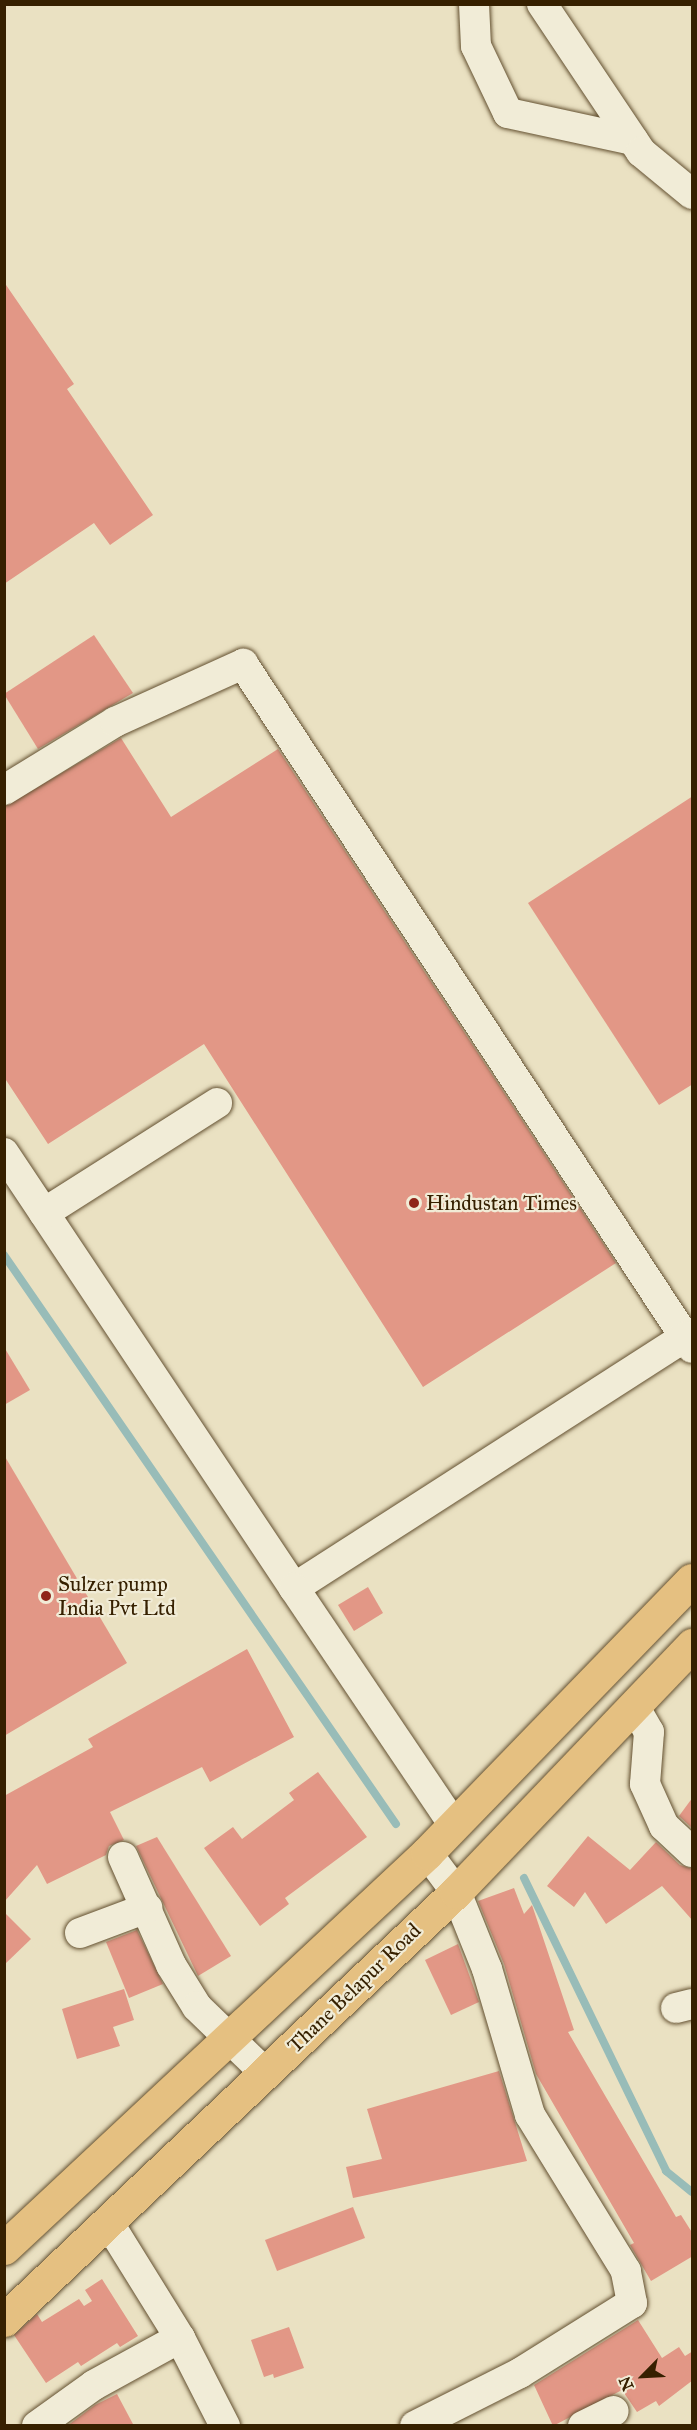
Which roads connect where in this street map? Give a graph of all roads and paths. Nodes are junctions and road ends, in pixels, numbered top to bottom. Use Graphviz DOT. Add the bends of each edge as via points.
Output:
graph roads {
  1 [pos="474,4"];
  2 [pos="542,4"];
  3 [pos="633,140"];
  4 [pos="693,194"];
  5 [pos="4,790"];
  6 [pos="217,1103"];
  7 [pos="4,1153"];
  8 [pos="44,1213"];
  9 [pos="689,1343"];
  10 [pos="693,1580"];
  11 [pos="294,1588"];
  12 [pos="693,1645"];
  13 [pos="634,1706"];
  14 [pos="454,1825"];
  15 [pos="693,1852"];
  16 [pos="427,1853"];
  17 [pos="123,1857"];
  18 [pos="456,1892"];
  19 [pos="147,1908"];
  20 [pos="80,1933"];
  21 [pos="228,2038"];
  22 [pos="265,2073"];
  23 [pos="108,2222"];
  24 [pos="4,2248"];
  25 [pos="6,2316"];
  26 [pos="180,2338"];
  27 [pos="614,2410"];
  28 [pos="37,2426"];
  29 [pos="225,2426"];
  30 [pos="415,2426"];
  31 [pos="583,2426"];
  1 -- 3 [label="street" via="476,46 508,113"];
  2 -- 3 [label="street"];
  3 -- 4 [label="street" via="641,152"];
  5 -- 9 [label="street" via="115,722 243,664"];
  6 -- 8 [label="street"];
  7 -- 8 [label="street"];
  8 -- 11 [label="street"];
  9 -- 11 [label="street"];
  10 -- 14 [label="main road"];
  11 -- 14 [label="street"];
  12 -- 13 [label="main road, Thane Belapur Road"];
  13 -- 15 [label="street" via="649,1732 645,1784 664,1826"];
  13 -- 18 [label="main road, Thane Belapur Road"];
  14 -- 16 [label="main road"];
  16 -- 18 [label="street"];
  16 -- 21 [label="main road"];
  17 -- 19 [label="street"];
  18 -- 22 [label="main road, Thane Belapur Road"];
  18 -- 30 [label="street" via="487,1969 530,2115 626,2271 632,2304 520,2373"];
  19 -- 20 [label="street"];
  19 -- 21 [label="street" via="197,2007"];
  21 -- 22 [label="street"];
  21 -- 24 [label="main road"];
  22 -- 23 [label="main road, Thane Belapur Road"];
  23 -- 25 [label="main road, Thane Belapur Road"];
  23 -- 26 [label="street"];
  26 -- 28 [label="street" via="94,2385"];
  26 -- 29 [label="street"];
  27 -- 31 [label="street"];
}
